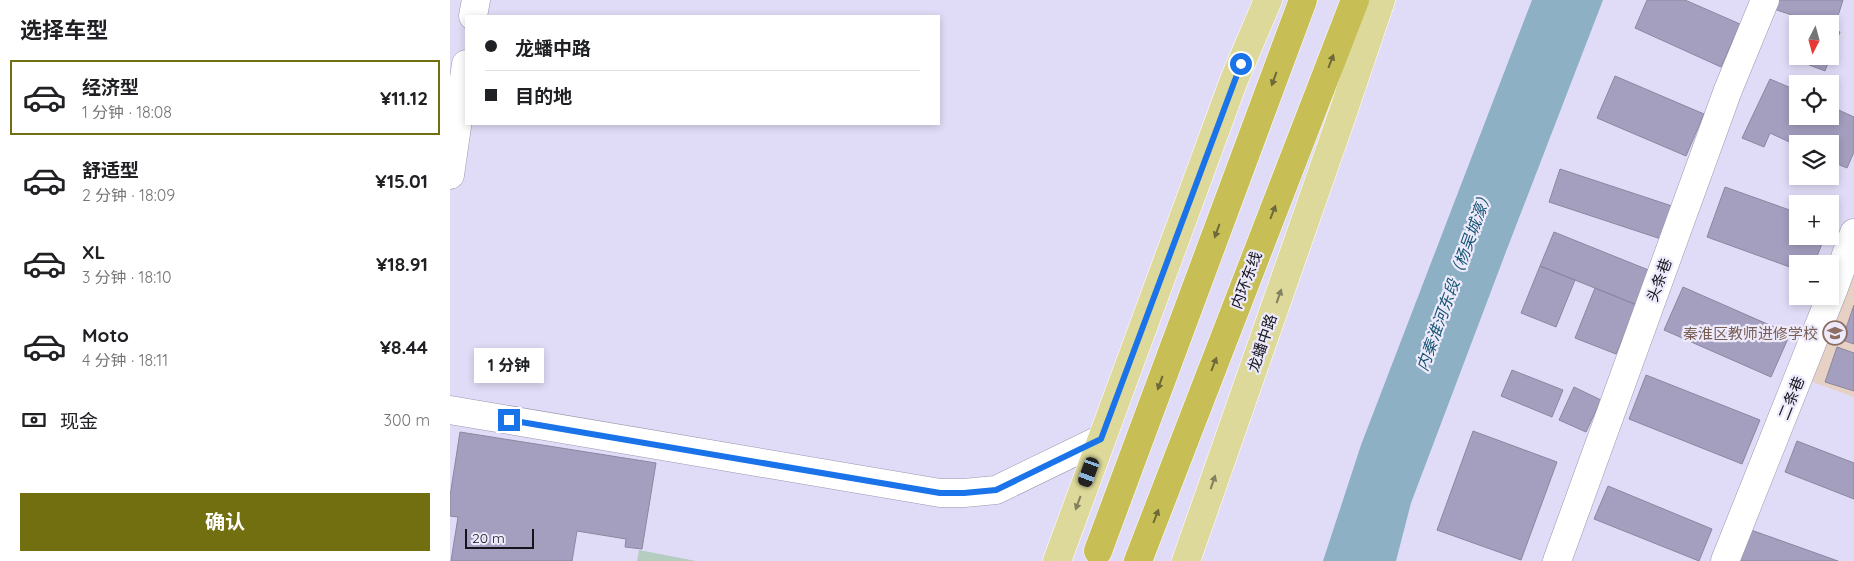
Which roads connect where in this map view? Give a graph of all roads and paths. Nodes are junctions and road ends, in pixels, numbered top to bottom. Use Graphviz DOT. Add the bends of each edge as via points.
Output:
graph roads {
  1 [pos="476,0"];
  2 [pos="1268,0"];
  3 [pos="1303,0"];
  4 [pos="1355,0"];
  5 [pos="1381,0"];
  6 [pos="1765,0"];
  7 [pos="473,15"];
  8 [pos="465,71"];
  9 [pos="450,175"];
  10 [pos="1854,233"];
  11 [pos="450,410"];
  12 [pos="1101,439"];
  13 [pos="1098,551"];
  14 [pos="1057,561"];
  15 [pos="1138,561"];
  16 [pos="1186,561"];
  17 [pos="1557,561"];
  18 [pos="1725,561"];
  1 -- 7 [label="street"];
  2 -- 12 [label="main road" via="1234,80"];
  3 -- 13 [label="highway, one-way"];
  15 -- 4 [label="highway, 内环东线, one-way"];
  16 -- 5 [label="main road, 龙蟠中路, one-way"];
  6 -- 17 [label="street, 头条巷" via="1728,90"];
  8 -- 9 [label="street"];
  10 -- 18 [label="street, 二条巷"];
  11 -- 12 [label="street" via="940,493 996,490"];
  12 -- 14 [label="main road, one-way"];
}
